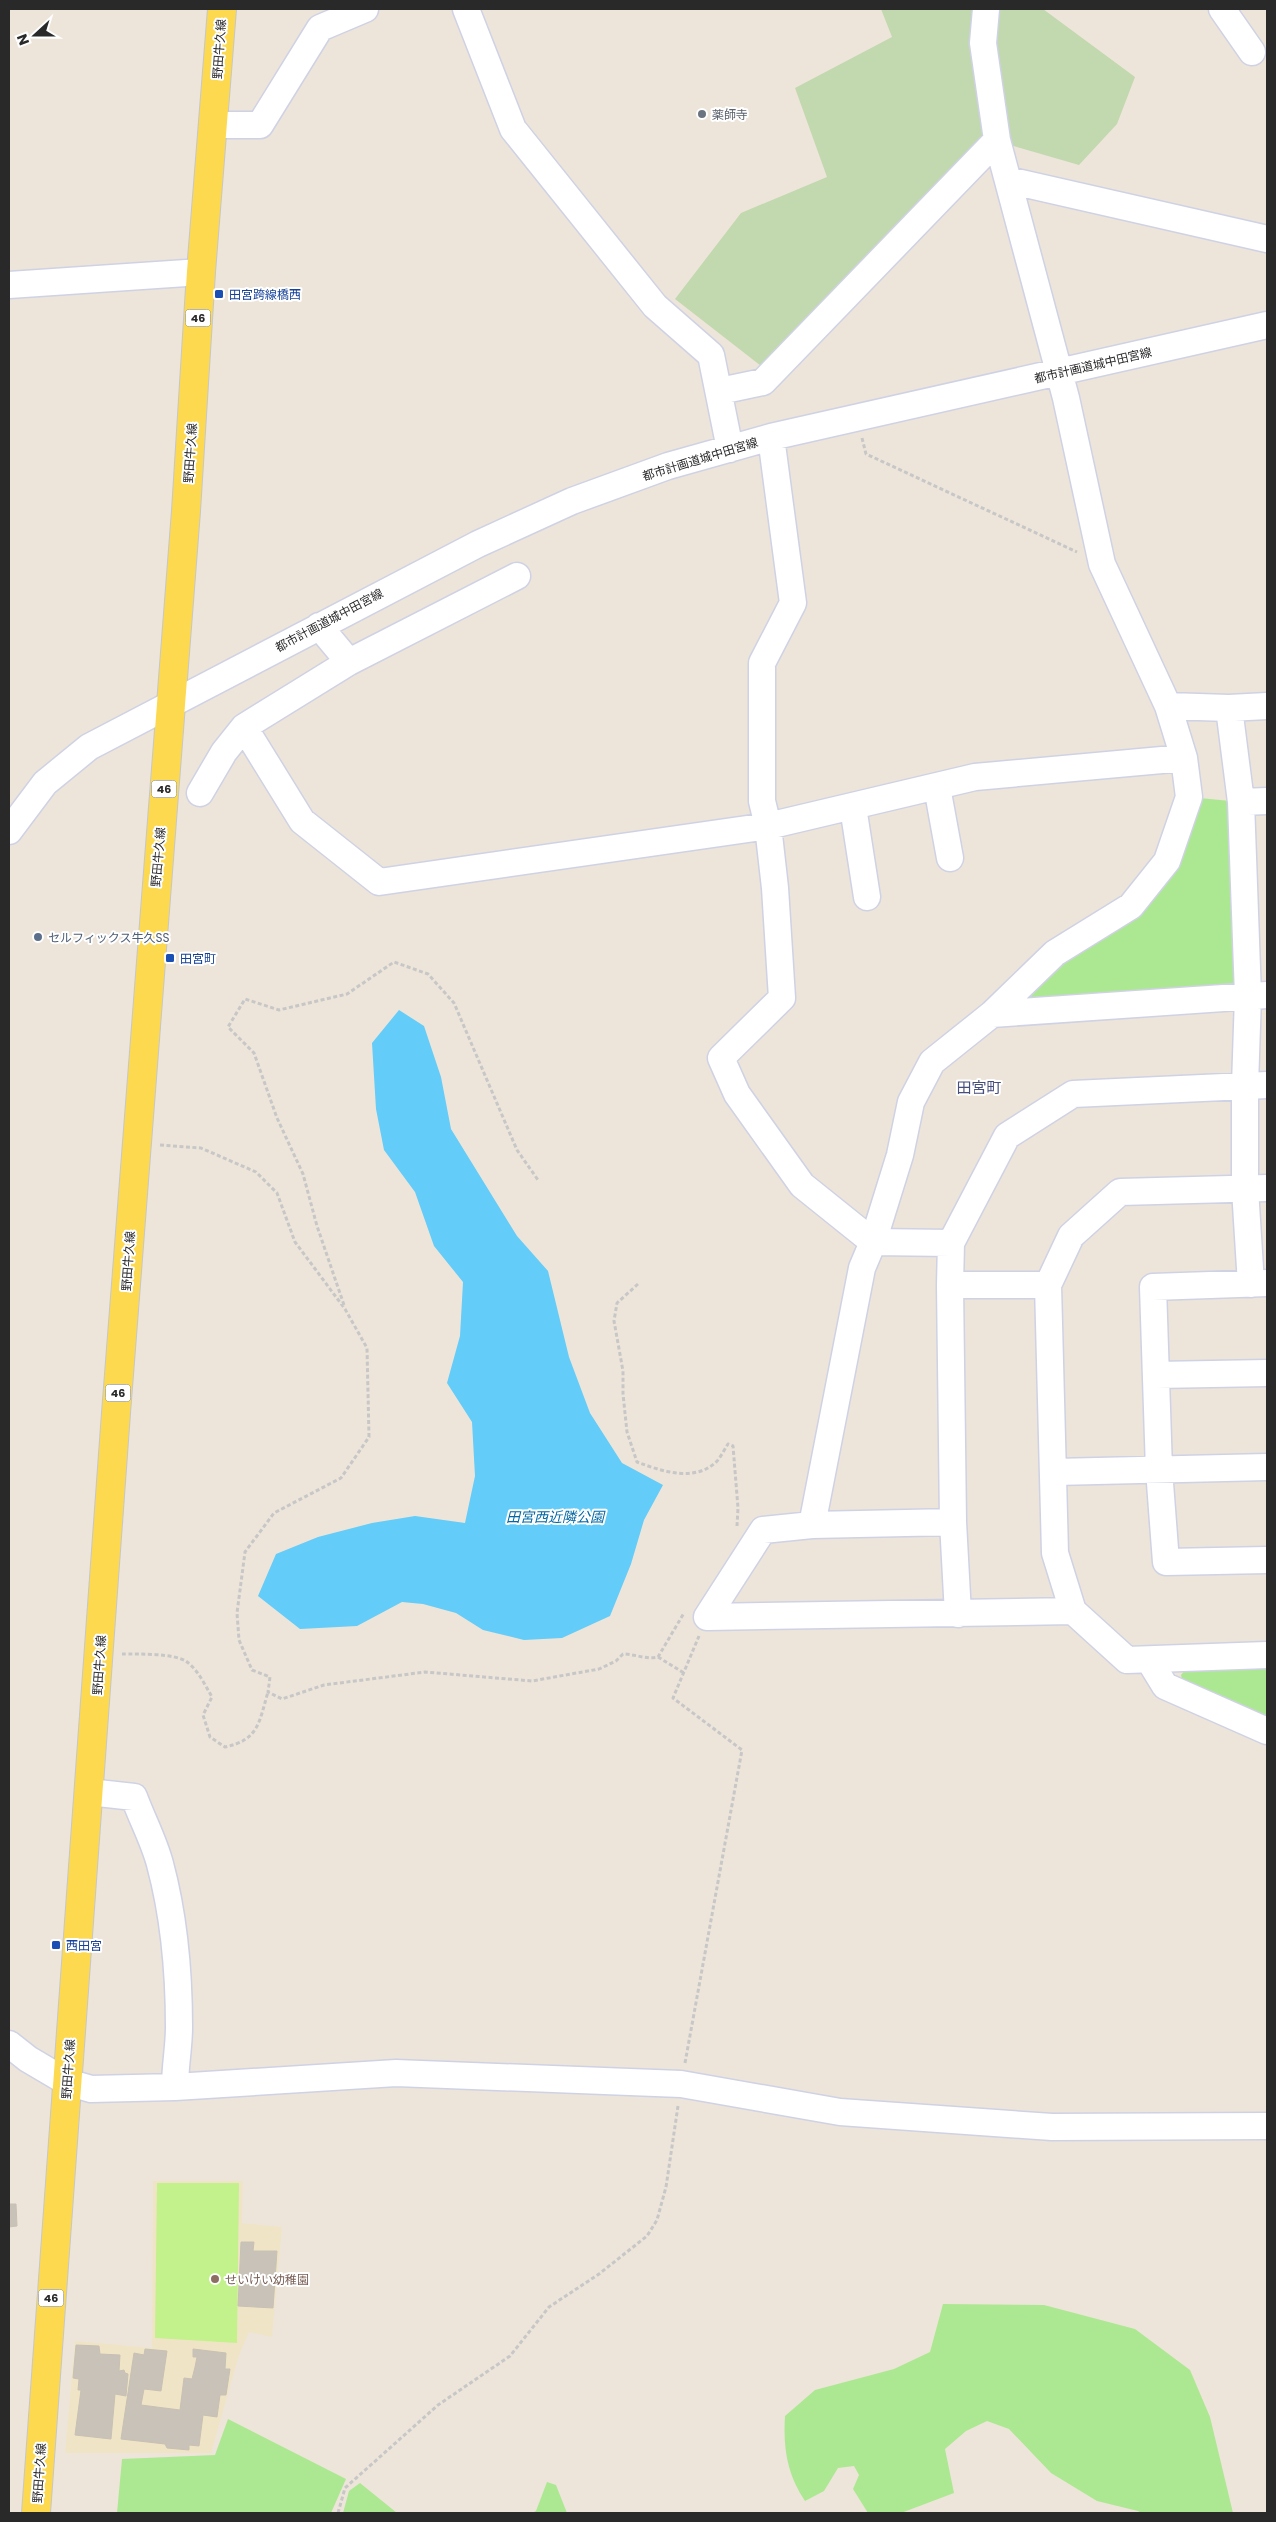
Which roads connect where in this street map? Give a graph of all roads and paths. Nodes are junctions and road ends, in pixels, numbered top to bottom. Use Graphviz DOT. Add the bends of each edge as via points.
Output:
graph roads {
  1 [pos="222,9"];
  2 [pos="365,9"];
  3 [pos="466,9"];
  4 [pos="986,9"];
  5 [pos="1222,9"];
  6 [pos="1252,52"];
  7 [pos="213,125"];
  8 [pos="997,140"];
  9 [pos="1008,180"];
  10 [pos="1267,239"];
  11 [pos="201,272"];
  12 [pos="9,285"];
  13 [pos="1267,325"];
  14 [pos="1060,374"];
  15 [pos="720,391"];
  16 [pos="856,418"];
  17 [pos="771,437"];
  18 [pos="730,449"];
  19 [pos="1102,564"];
  20 [pos="517,576"];
  21 [pos="319,626"];
  22 [pos="349,662"];
  23 [pos="171,703"];
  24 [pos="1168,706"];
  25 [pos="1267,706"];
  26 [pos="1229,708"];
  27 [pos="244,727"];
  28 [pos="1184,758"];
  29 [pos="937,787"];
  30 [pos="200,793"];
  31 [pos="1267,801"];
  32 [pos="1241,802"];
  33 [pos="853,806"];
  34 [pos="768,826"];
  35 [pos="9,830"];
  36 [pos="950,858"];
  37 [pos="867,897"];
  38 [pos="1256,901"];
  39 [pos="1258,996"];
  40 [pos="992,1014"];
  41 [pos="1256,1086"];
  42 [pos="137,1143"];
  43 [pos="538,1180"];
  44 [pos="1256,1189"];
  45 [pos="873,1242"];
  46 [pos="951,1243"];
  47 [pos="638,1284"];
  48 [pos="1259,1284"];
  49 [pos="950,1285"];
  50 [pos="1048,1285"];
  51 [pos="344,1308"];
  52 [pos="1267,1373"];
  53 [pos="1156,1375"];
  54 [pos="1267,1467"];
  55 [pos="1160,1470"];
  56 [pos="1055,1472"];
  57 [pos="953,1522"];
  58 [pos="812,1525"];
  59 [pos="736,1533"];
  60 [pos="1267,1560"];
  61 [pos="1073,1611"];
  62 [pos="696,1614"];
  63 [pos="958,1614"];
  64 [pos="108,1654"];
  65 [pos="1267,1655"];
  66 [pos="658,1657"];
  67 [pos="1149,1660"];
  68 [pos="684,1673"];
  69 [pos="268,1692"];
  70 [pos="1267,1731"];
  71 [pos="89,1792"];
  72 [pos="12,2054"];
  73 [pos="67,2082"];
  74 [pos="681,2084"];
  75 [pos="176,2087"];
  76 [pos="1267,2126"];
  77 [pos="36,2513"];
  78 [pos="338,2513"];
  1 -- 7 [label="main road, 野田牛久線 / 46"];
  2 -- 7 [label="street" via="320,28 260,125"];
  3 -- 15 [label="street" via="512,129 655,306 711,355"];
  4 -- 8 [label="street" via="983,43"];
  5 -- 6 [label="street"];
  7 -- 11 [label="main road, 野田牛久線 / 46"];
  8 -- 9 [label="street"];
  8 -- 15 [label="street" via="763,382"];
  9 -- 10 [label="street"];
  9 -- 14 [label="street"];
  11 -- 12 [label="street"];
  11 -- 23 [label="main road, 野田牛久線 / 46"];
  13 -- 14 [label="street, 都市計画道城中田宮線"];
  14 -- 16 [label="street, 都市計画道城中田宮線"];
  14 -- 19 [label="street"];
  15 -- 18 [label="street"];
  16 -- 17 [label="street, 都市計画道城中田宮線"];
  16 -- 19 [label="path" via="866,454"];
  17 -- 18 [label="street, 都市計画道城中田宮線"];
  17 -- 34 [label="street" via="793,603 762,663 762,801"];
  18 -- 21 [label="street, 都市計画道城中田宮線" via="668,466 572,501 478,544"];
  19 -- 24 [label="street"];
  20 -- 22 [label="street"];
  21 -- 22 [label="street"];
  21 -- 23 [label="street, 都市計画道城中田宮線"];
  22 -- 27 [label="street"];
  23 -- 35 [label="street, 都市計画道城中田宮線" via="89,747 63,767 45,783"];
  23 -- 42 [label="main road, 野田牛久線 / 46"];
  24 -- 26 [label="street"];
  24 -- 28 [label="street"];
  25 -- 26 [label="street"];
  26 -- 32 [label="street"];
  27 -- 30 [label="street" via="224,752"];
  27 -- 34 [label="street" via="302,821 379,882"];
  28 -- 29 [label="street" via="975,777"];
  28 -- 40 [label="street" via="1189,797 1168,861 1131,906 1055,953"];
  29 -- 33 [label="street"];
  29 -- 36 [label="street"];
  31 -- 32 [label="street"];
  32 -- 38 [label="street"];
  33 -- 34 [label="street"];
  33 -- 37 [label="street"];
  34 -- 45 [label="street" via="782,998 721,1058 737,1094 802,1185"];
  38 -- 39 [label="street"];
  39 -- 40 [label="street"];
  39 -- 41 [label="street"];
  40 -- 45 [label="street" via="932,1062 912,1102 900,1155"];
  41 -- 44 [label="street"];
  41 -- 46 [label="street" via="1073,1094 1007,1136"];
  42 -- 51 [label="path" via="201,1148 256,1172 277,1193 295,1242"];
  42 -- 64 [label="main road, 野田牛久線 / 46"];
  43 -- 51 [label="path" via="517,1150 454,1003 428,974 394,962 347,994 279,1010 245,999 228,1027 254,1053 277,1118 303,1174 316,1226"];
  44 -- 48 [label="street"];
  44 -- 50 [label="street" via="1120,1192 1071,1236"];
  45 -- 46 [label="street"];
  45 -- 58 [label="street" via="862,1268"];
  46 -- 49 [label="street"];
  47 -- 59 [label="path" via="617,1303 614,1322 623,1371 627,1432 637,1462 691,1475 715,1463 728,1444 733,1446 738,1508"];
  48 -- 53 [label="street" via="1154,1287"];
  49 -- 50 [label="street"];
  49 -- 57 [label="street"];
  50 -- 56 [label="street"];
  51 -- 69 [label="path" via="367,1348 369,1437 341,1478 274,1513 245,1552 238,1613 239,1640 252,1670 270,1677"];
  52 -- 53 [label="street"];
  53 -- 55 [label="street"];
  54 -- 55 [label="street"];
  55 -- 56 [label="street"];
  55 -- 60 [label="street" via="1166,1562"];
  56 -- 61 [label="street" via="1056,1553"];
  57 -- 58 [label="street"];
  57 -- 63 [label="street"];
  58 -- 62 [label="street" via="763,1530"];
  61 -- 63 [label="street"];
  61 -- 67 [label="street" via="1128,1660"];
  62 -- 63 [label="street"];
  62 -- 66 [label="path"];
  62 -- 68 [label="path"];
  64 -- 69 [label="path" via="155,1654 186,1660 202,1678 212,1697 203,1715 210,1737 225,1747 241,1743 258,1728"];
  64 -- 71 [label="main road, 野田牛久線 / 46"];
  65 -- 67 [label="street"];
  66 -- 68 [label="path"];
  66 -- 69 [label="path" via="652,1659 623,1654 600,1669 532,1681 425,1672 324,1685 282,1699"];
  67 -- 70 [label="street" via="1165,1686"];
  68 -- 74 [label="path" via="673,1698 742,1750"];
  71 -- 73 [label="main road, 野田牛久線 / 46"];
  71 -- 75 [label="street" via="134,1797 160,1863 176,1972 179,2028 174,2062"];
  72 -- 73 [label="street"];
  73 -- 75 [label="street" via="91,2089"];
  73 -- 77 [label="main road, 野田牛久線 / 46"];
  74 -- 75 [label="street" via="396,2073"];
  74 -- 76 [label="street" via="840,2112 1052,2127"];
  74 -- 78 [label="path" via="666,2187 657,2220 647,2236 599,2274 549,2307 510,2356 438,2405 345,2488"];
}
